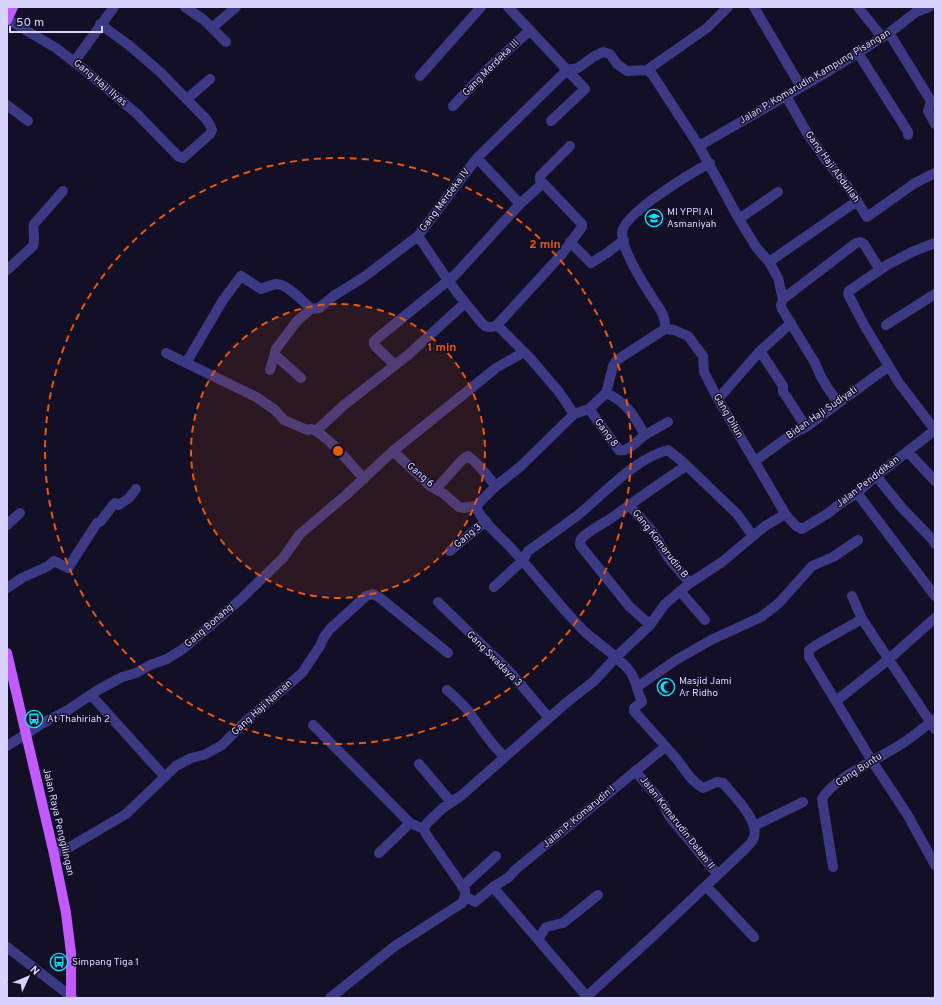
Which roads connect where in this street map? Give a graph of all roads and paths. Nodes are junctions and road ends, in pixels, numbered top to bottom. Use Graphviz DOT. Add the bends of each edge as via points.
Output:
graph roads {
  1 [pos="13,7"];
  2 [pos="114,7"];
  3 [pos="185,7"];
  4 [pos="236,7"];
  5 [pos="481,7"];
  6 [pos="508,7"];
  7 [pos="728,7"];
  8 [pos="754,7"];
  9 [pos="858,7"];
  10 [pos="929,7"];
  11 [pos="7,20"];
  12 [pos="100,24"];
  13 [pos="212,28"];
  14 [pos="530,30"];
  15 [pos="885,35"];
  16 [pos="226,42"];
  17 [pos="858,54"];
  18 [pos="74,62"];
  19 [pos="567,70"];
  20 [pos="647,70"];
  21 [pos="420,76"];
  22 [pos="210,79"];
  23 [pos="801,87"];
  24 [pos="786,96"];
  25 [pos="187,100"];
  26 [pos="7,105"];
  27 [pos="454,106"];
  28 [pos="28,121"];
  29 [pos="551,121"];
  30 [pos="935,124"];
  31 [pos="908,135"];
  32 [pos="570,146"];
  33 [pos="700,146"];
  34 [pos="477,158"];
  35 [pos="710,163"];
  36 [pos="935,172"];
  37 [pos="543,183"];
  38 [pos="63,191"];
  39 [pos="778,192"];
  40 [pos="857,201"];
  41 [pos="520,204"];
  42 [pos="738,219"];
  43 [pos="418,236"];
  44 [pos="624,240"];
  45 [pos="570,242"];
  46 [pos="935,243"];
  47 [pos="768,262"];
  48 [pos="7,270"];
  49 [pos="880,270"];
  50 [pos="448,281"];
  51 [pos="935,294"];
  52 [pos="783,299"];
  53 [pos="465,304"];
  54 [pos="311,309"];
  55 [pos="791,323"];
  56 [pos="497,325"];
  57 [pos="886,325"];
  58 [pos="666,329"];
  59 [pos="760,351"];
  60 [pos="524,352"];
  61 [pos="166,353"];
  62 [pos="275,355"];
  63 [pos="186,363"];
  64 [pos="395,365"];
  65 [pos="889,366"];
  66 [pos="270,370"];
  67 [pos="301,378"];
  68 [pos="606,393"];
  69 [pos="718,399"];
  70 [pos="838,402"];
  71 [pos="589,409"];
  72 [pos="574,414"];
  73 [pos="668,422"];
  74 [pos="806,426"];
  75 [pos="935,430"];
  76 [pos="316,431"];
  77 [pos="645,435"];
  78 [pos="393,451"];
  79 [pos="908,452"];
  80 [pos="755,461"];
  81 [pos="686,466"];
  82 [pos="876,476"];
  83 [pos="364,479"];
  84 [pos="935,481"];
  85 [pos="496,486"];
  86 [pos="136,489"];
  87 [pos="436,489"];
  88 [pos="857,493"];
  89 [pos="630,505"];
  90 [pos="476,506"];
  91 [pos="20,513"];
  92 [pos="786,515"];
  93 [pos="486,521"];
  94 [pos="7,525"];
  95 [pos="753,536"];
  96 [pos="858,540"];
  97 [pos="935,544"];
  98 [pos="450,551"];
  99 [pos="523,560"];
  100 [pos="690,583"];
  101 [pos="494,587"];
  102 [pos="7,588"];
  103 [pos="680,591"];
  104 [pos="852,596"];
  105 [pos="935,596"];
  106 [pos="438,602"];
  107 [pos="862,618"];
  108 [pos="935,618"];
  109 [pos="705,620"];
  110 [pos="650,625"];
  111 [pos="7,653"];
  112 [pos="448,653"];
  113 [pos="616,657"];
  114 [pos="889,659"];
  115 [pos="637,687"];
  116 [pos="447,690"];
  117 [pos="91,695"];
  118 [pos="836,701"];
  119 [pos="549,718"];
  120 [pos="933,723"];
  121 [pos="313,725"];
  122 [pos="26,734"];
  123 [pos="7,746"];
  124 [pos="665,747"];
  125 [pos="505,757"];
  126 [pos="872,761"];
  127 [pos="419,764"];
  128 [pos="635,771"];
  129 [pos="165,777"];
  130 [pos="451,802"];
  131 [pos="803,802"];
  132 [pos="410,823"];
  133 [pos="754,826"];
  134 [pos="424,828"];
  135 [pos="379,853"];
  136 [pos="54,854"];
  137 [pos="496,856"];
  138 [pos="935,865"];
  139 [pos="832,867"];
  140 [pos="718,875"];
  141 [pos="706,886"];
  142 [pos="493,887"];
  143 [pos="464,891"];
  144 [pos="598,896"];
  145 [pos="754,937"];
  146 [pos="538,940"];
  147 [pos="7,947"];
  148 [pos="72,997"];
  149 [pos="330,998"];
  150 [pos="587,998"];
  1 -- 11 [label="main road"];
  2 -- 12 [label="street"];
  3 -- 13 [label="street"];
  4 -- 13 [label="street"];
  5 -- 21 [label="street"];
  6 -- 14 [label="street"];
  7 -- 20 [label="street" via="707,28"];
  8 -- 23 [label="street"];
  9 -- 15 [label="street"];
  10 -- 15 [label="street, Jalan P. Komarudin Kampung Pisangan" via="916,12"];
  11 -- 18 [label="street, Gang Haji Ilyas" via="56,48"];
  12 -- 18 [label="street"];
  12 -- 25 [label="street" via="160,72"];
  13 -- 16 [label="street"];
  14 -- 19 [label="street"];
  14 -- 27 [label="street, Gang Merdeka III" via="489,68"];
  15 -- 17 [label="street, Jalan P. Komarudin Kampung Pisangan"];
  15 -- 30 [label="street" via="931,101 928,111"];
  17 -- 23 [label="street, Jalan P. Komarudin Kampung Pisangan"];
  17 -- 31 [label="street"];
  18 -- 25 [label="street, Gang Haji Ilyas" via="136,113 178,157 183,158 212,130 206,119"];
  19 -- 20 [label="street" via="578,68 603,52 610,54 617,64 627,71"];
  19 -- 29 [label="street" via="585,89"];
  19 -- 34 [label="street, Gang Merdeka IV"];
  20 -- 33 [label="street"];
  22 -- 25 [label="street"];
  23 -- 24 [label="street, Jalan P. Komarudin Kampung Pisangan"];
  24 -- 33 [label="street, Jalan P. Komarudin Kampung Pisangan"];
  24 -- 40 [label="street, Gang Haji Abdullah" via="807,133"];
  26 -- 28 [label="street"];
  32 -- 37 [label="street" via="540,176"];
  33 -- 35 [label="street"];
  34 -- 41 [label="street"];
  34 -- 43 [label="street, Gang Merdeka IV"];
  35 -- 42 [label="street"];
  35 -- 44 [label="street" via="684,177 642,208 626,223 622,231"];
  36 -- 40 [label="street, Gang Haji Abdullah" via="867,217"];
  37 -- 41 [label="street"];
  37 -- 45 [label="street" via="582,225"];
  38 -- 48 [label="street" via="34,224 33,246"];
  39 -- 42 [label="street"];
  40 -- 47 [label="street"];
  41 -- 50 [label="street"];
  42 -- 47 [label="street"];
  43 -- 50 [label="street"];
  43 -- 54 [label="street, Gang Merdeka IV" via="319,308"];
  44 -- 45 [label="street" via="591,262"];
  44 -- 58 [label="street" via="637,271 666,319"];
  45 -- 56 [label="street"];
  46 -- 49 [label="street" via="912,252"];
  47 -- 52 [label="street" via="778,278"];
  49 -- 52 [label="street" via="864,244 856,243"];
  49 -- 65 [label="street" via="848,294"];
  50 -- 53 [label="street"];
  50 -- 64 [label="street" via="374,342"];
  51 -- 57 [label="street"];
  52 -- 55 [label="street" via="782,309"];
  53 -- 56 [label="street" via="484,325"];
  53 -- 64 [label="street"];
  54 -- 62 [label="street, Gang Merdeka IV" via="297,321"];
  54 -- 63 [label="street" via="296,294 278,284 261,289 241,276 223,300"];
  55 -- 59 [label="street"];
  55 -- 70 [label="street" via="820,376"];
  56 -- 60 [label="street"];
  58 -- 68 [label="street" via="616,361"];
  58 -- 69 [label="street, Gang Dilun" via="688,336 703,356 704,372"];
  59 -- 69 [label="street"];
  59 -- 74 [label="street"];
  60 -- 72 [label="street"];
  60 -- 78 [label="street, Gang Bonang" via="496,368"];
  61 -- 63 [label="street"];
  62 -- 66 [label="street, Gang Merdeka IV"];
  62 -- 67 [label="street"];
  63 -- 76 [label="street" via="260,400 284,420 305,430"];
  64 -- 76 [label="street" via="344,405"];
  65 -- 70 [label="street, Bidan Haji Sudiyati"];
  65 -- 75 [label="street"];
  68 -- 71 [label="street"];
  68 -- 77 [label="street" via="626,406"];
  69 -- 80 [label="street, Gang Dilun"];
  70 -- 74 [label="street, Bidan Haji Sudiyati"];
  71 -- 72 [label="street"];
  71 -- 77 [label="street, Gang 8" via="618,450 625,450"];
  72 -- 85 [label="street" via="521,466"];
  73 -- 77 [label="street"];
  74 -- 80 [label="street, Bidan Haji Sudiyati"];
  75 -- 79 [label="street, Jalan Pendidikan"];
  76 -- 83 [label="street"];
  78 -- 83 [label="street, Gang Bonang"];
  78 -- 87 [label="street, Gang 6"];
  79 -- 82 [label="street, Jalan Pendidikan"];
  79 -- 84 [label="street"];
  80 -- 92 [label="street, Gang Dilun"];
  81 -- 89 [label="street"];
  81 -- 95 [label="street" via="737,514"];
  81 -- 99 [label="street" via="668,450 651,457 528,551"];
  82 -- 88 [label="street, Jalan Pendidikan"];
  82 -- 97 [label="street"];
  83 -- 117 [label="street, Gang Bonang" via="300,534 284,558 198,638 167,660 122,677"];
  85 -- 87 [label="street, Gang 6" via="468,456"];
  85 -- 90 [label="street"];
  86 -- 102 [label="street" via="119,505 115,503 97,523 68,568 54,561"];
  87 -- 90 [label="street" via="459,507"];
  88 -- 92 [label="street, Jalan Pendidikan" via="802,529"];
  88 -- 105 [label="street"];
  89 -- 100 [label="street, Gang Komarudin B"];
  89 -- 110 [label="street" via="581,539 580,545 629,606"];
  90 -- 93 [label="street"];
  91 -- 94 [label="street"];
  92 -- 95 [label="street"];
  93 -- 98 [label="street, Gang 3"];
  93 -- 99 [label="street"];
  95 -- 100 [label="street" via="722,562"];
  96 -- 115 [label="street" via="833,557 812,566 779,603 761,617 711,640"];
  99 -- 101 [label="street"];
  99 -- 113 [label="street" via="566,612 601,647"];
  100 -- 103 [label="street"];
  103 -- 109 [label="street"];
  103 -- 110 [label="street" via="665,604"];
  104 -- 107 [label="street"];
  106 -- 119 [label="street, Gang Swadaya 3" via="500,662"];
  107 -- 114 [label="street"];
  107 -- 118 [label="street" via="809,650 809,657"];
  108 -- 114 [label="street"];
  110 -- 113 [label="street"];
  111 -- 122 [label="main road, Jalan Raya Penggilingan"];
  112 -- 129 [label="street, Gang Haji Naman" via="380,598 372,594 366,596 330,629 302,673 247,720 233,736 209,753 190,758 176,766"];
  113 -- 115 [label="street" via="633,676"];
  113 -- 119 [label="street" via="594,681"];
  114 -- 118 [label="street"];
  114 -- 120 [label="street"];
  115 -- 124 [label="street" via="642,702 634,711"];
  116 -- 125 [label="street" via="465,708 498,752"];
  117 -- 122 [label="street, Gang Bonang"];
  117 -- 129 [label="street"];
  118 -- 126 [label="street"];
  119 -- 125 [label="street"];
  120 -- 126 [label="street, Gang Buntu"];
  121 -- 132 [label="street"];
  122 -- 123 [label="street, Gang Bonang"];
  122 -- 136 [label="main road, Jalan Raya Penggilingan"];
  124 -- 128 [label="street, Jalan P. Komarudin I"];
  124 -- 133 [label="street" via="685,772 703,788 717,782 724,783"];
  125 -- 130 [label="street"];
  126 -- 138 [label="street" via="907,814"];
  126 -- 139 [label="street, Gang Buntu" via="839,781 822,800"];
  127 -- 130 [label="street"];
  128 -- 140 [label="street, Jalan Komarudin Dalam II"];
  128 -- 142 [label="street, Jalan P. Komarudin I" via="509,877"];
  129 -- 136 [label="street, Gang Haji Naman" via="126,814"];
  130 -- 134 [label="street"];
  131 -- 133 [label="street"];
  132 -- 134 [label="street"];
  132 -- 135 [label="street"];
  133 -- 140 [label="street" via="754,838"];
  134 -- 143 [label="street"];
  136 -- 148 [label="main road, Jalan Raya Penggilingan" via="66,913"];
  137 -- 143 [label="street"];
  140 -- 141 [label="street"];
  141 -- 145 [label="street"];
  141 -- 150 [label="street"];
  142 -- 143 [label="street, Jalan P. Komarudin I" via="475,902"];
  142 -- 146 [label="street"];
  143 -- 149 [label="street" via="462,903 395,946"];
  144 -- 146 [label="street" via="563,923 546,927"];
  146 -- 150 [label="street"];
  147 -- 148 [label="street"];
}
